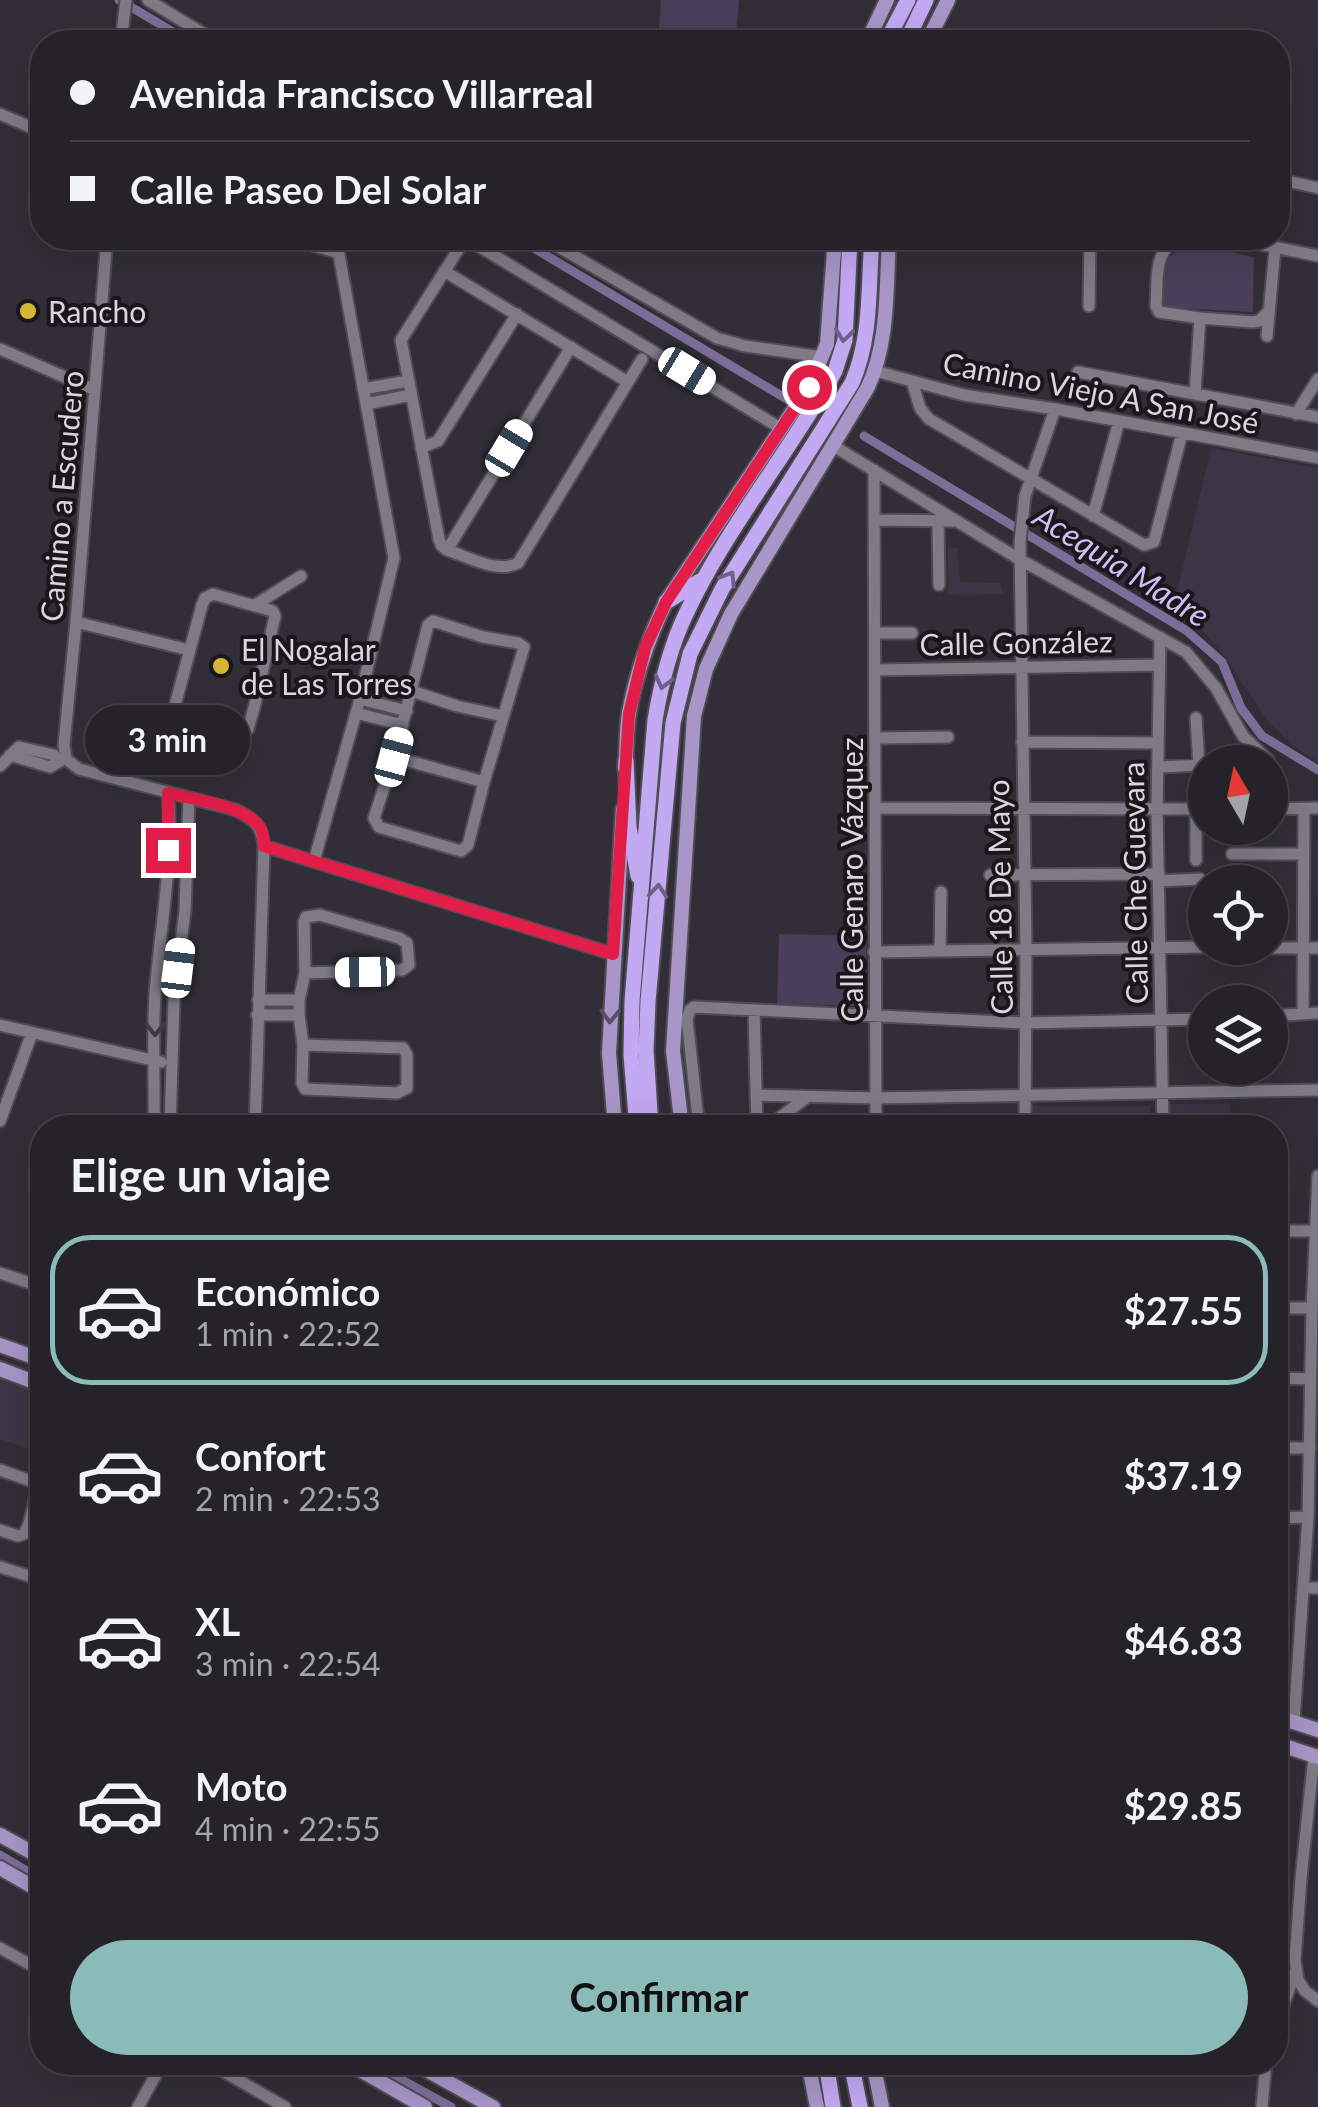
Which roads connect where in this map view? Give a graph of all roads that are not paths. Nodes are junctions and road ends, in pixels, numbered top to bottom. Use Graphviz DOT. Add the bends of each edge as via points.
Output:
graph roads {
  1 [pos="148,0"];
  2 [pos="888,0"];
  3 [pos="908,0"];
  4 [pos="926,0"];
  5 [pos="948,0"];
  6 [pos="125,4"];
  7 [pos="122,30"];
  8 [pos="197,30"];
  9 [pos="874,30"];
  10 [pos="892,30"];
  11 [pos="912,30"];
  12 [pos="933,30"];
  13 [pos="0,114"];
  14 [pos="30,127"];
  15 [pos="1290,182"];
  16 [pos="1318,188"];
  17 [pos="106,250"];
  18 [pos="329,250"];
  19 [pos="338,250"];
  20 [pos="457,250"];
  21 [pos="471,250"];
  22 [pos="564,250"];
  23 [pos="834,250"];
  24 [pos="849,250"];
  25 [pos="872,250"];
  26 [pos="889,250"];
  27 [pos="1090,250"];
  28 [pos="1163,250"];
  29 [pos="1275,250"];
  30 [pos="1286,250"];
  31 [pos="339,253"];
  32 [pos="1318,256"];
  33 [pos="444,271"];
  34 [pos="1089,306"];
  35 [pos="1268,312"];
  36 [pos="516,314"];
  37 [pos="1200,318"];
  38 [pos="1267,336"];
  39 [pos="571,347"];
  40 [pos="0,349"];
  41 [pos="822,357"];
  42 [pos="642,359"];
  43 [pos="876,371"];
  44 [pos="1078,372"];
  45 [pos="1318,379"];
  46 [pos="408,381"];
  47 [pos="912,381"];
  48 [pos="628,382"];
  49 [pos="363,389"];
  50 [pos="95,390"];
  51 [pos="1196,394"];
  52 [pos="411,395"];
  53 [pos="366,404"];
  54 [pos="1055,409"];
  55 [pos="1296,414"];
  56 [pos="1318,418"];
  57 [pos="1118,420"];
  58 [pos="782,428"];
  59 [pos="1182,433"];
  60 [pos="832,445"];
  61 [pos="421,448"];
  62 [pos="1318,458"];
  63 [pos="874,470"];
  64 [pos="1031,480"];
  65 [pos="1093,516"];
  66 [pos="875,520"];
  67 [pos="938,521"];
  68 [pos="959,521"];
  69 [pos="447,550"];
  70 [pos="1019,558"];
  71 [pos="300,576"];
  72 [pos="704,578"];
  73 [pos="939,585"];
  74 [pos="666,602"];
  75 [pos="254,605"];
  76 [pos="76,622"];
  77 [pos="875,632"];
  78 [pos="912,633"];
  79 [pos="1160,638"];
  80 [pos="188,650"];
  81 [pos="1158,665"];
  82 [pos="1023,667"];
  83 [pos="876,670"];
  84 [pos="412,691"];
  85 [pos="360,699"];
  86 [pos="407,711"];
  87 [pos="356,713"];
  88 [pos="503,716"];
  89 [pos="1196,718"];
  90 [pos="403,725"];
  91 [pos="948,737"];
  92 [pos="876,738"];
  93 [pos="1022,742"];
  94 [pos="1158,742"];
  95 [pos="1199,745"];
  96 [pos="1252,745"];
  97 [pos="394,757"];
  98 [pos="62,760"];
  99 [pos="626,761"];
  100 [pos="0,766"];
  101 [pos="1188,766"];
  102 [pos="1158,767"];
  103 [pos="484,782"];
  104 [pos="168,793"];
  105 [pos="189,798"];
  106 [pos="876,808"];
  107 [pos="1288,808"];
  108 [pos="1304,808"];
  109 [pos="1318,808"];
  110 [pos="1158,809"];
  111 [pos="1188,809"];
  112 [pos="1023,810"];
  113 [pos="1197,845"];
  114 [pos="264,846"];
  115 [pos="1232,854"];
  116 [pos="1304,854"];
  117 [pos="1196,860"];
  118 [pos="314,861"];
  119 [pos="990,875"];
  120 [pos="1024,876"];
  121 [pos="1159,877"];
  122 [pos="1188,879"];
  123 [pos="166,886"];
  124 [pos="187,887"];
  125 [pos="642,891"];
  126 [pos="942,892"];
  127 [pos="1303,904"];
  128 [pos="1318,904"];
  129 [pos="1160,946"];
  130 [pos="1188,947"];
  131 [pos="1026,948"];
  132 [pos="1288,948"];
  133 [pos="1303,948"];
  134 [pos="1318,948"];
  135 [pos="940,950"];
  136 [pos="874,952"];
  137 [pos="613,954"];
  138 [pos="305,973"];
  139 [pos="258,1000"];
  140 [pos="299,1000"];
  141 [pos="754,1010"];
  142 [pos="1318,1013"];
  143 [pos="299,1014"];
  144 [pos="1303,1014"];
  145 [pos="258,1015"];
  146 [pos="876,1015"];
  147 [pos="1288,1015"];
  148 [pos="1188,1020"];
  149 [pos="1161,1021"];
  150 [pos="1025,1023"];
  151 [pos="0,1025"];
  152 [pos="32,1033"];
  153 [pos="303,1046"];
  154 [pos="155,1062"];
  155 [pos="171,1064"];
  156 [pos="1318,1090"];
  157 [pos="1162,1092"];
  158 [pos="756,1094"];
  159 [pos="1025,1096"];
  160 [pos="808,1097"];
  161 [pos="876,1098"];
  162 [pos="154,1115"];
  163 [pos="170,1115"];
  164 [pos="255,1115"];
  165 [pos="614,1115"];
  166 [pos="636,1115"];
  167 [pos="649,1115"];
  168 [pos="680,1115"];
  169 [pos="698,1115"];
  170 [pos="756,1115"];
  171 [pos="784,1115"];
  172 [pos="876,1115"];
  173 [pos="1024,1115"];
  174 [pos="1162,1115"];
  175 [pos="0,1121"];
  176 [pos="1318,1176"];
  177 [pos="1288,1231"];
  178 [pos="1316,1231"];
  179 [pos="0,1273"];
  180 [pos="30,1283"];
  181 [pos="1288,1308"];
  182 [pos="1312,1308"];
  183 [pos="0,1345"];
  184 [pos="30,1356"];
  185 [pos="0,1369"];
  186 [pos="1288,1378"];
  187 [pos="1310,1379"];
  188 [pos="30,1380"];
  189 [pos="1288,1448"];
  190 [pos="1310,1448"];
  191 [pos="0,1470"];
  192 [pos="30,1480"];
  193 [pos="30,1516"];
  194 [pos="1308,1517"];
  195 [pos="1288,1518"];
  196 [pos="0,1530"];
  197 [pos="0,1567"];
  198 [pos="30,1576"];
  199 [pos="1303,1588"];
  200 [pos="1318,1588"];
  201 [pos="1288,1719"];
  202 [pos="1294,1721"];
  203 [pos="1318,1730"];
  204 [pos="1288,1747"];
  205 [pos="1316,1756"];
  206 [pos="0,1835"];
  207 [pos="30,1851"];
  208 [pos="0,1868"];
  209 [pos="30,1885"];
  210 [pos="0,1948"];
  211 [pos="30,1964"];
  212 [pos="1296,1968"];
  213 [pos="1288,1992"];
  214 [pos="1318,2000"];
  215 [pos="156,2075"];
  216 [pos="230,2075"];
  217 [pos="369,2075"];
  218 [pos="435,2075"];
  219 [pos="811,2075"];
  220 [pos="828,2075"];
  221 [pos="854,2075"];
  222 [pos="876,2075"];
  223 [pos="1265,2075"];
  224 [pos="138,2107"];
  225 [pos="285,2107"];
  226 [pos="425,2107"];
  227 [pos="493,2107"];
  228 [pos="817,2107"];
  229 [pos="834,2107"];
  230 [pos="860,2107"];
  231 [pos="882,2107"];
  232 [pos="1262,2107"];
  1 -- 8 [label="street"];
  2 -- 9 [label="main road"];
  3 -- 10 [label="highway"];
  4 -- 11 [label="highway"];
  5 -- 12 [label="main road"];
  6 -- 7 [label="street"];
  13 -- 14 [label="street"];
  15 -- 16 [label="street"];
  17 -- 50 [label="street, Camino a Escudero"];
  18 -- 31 [label="street"];
  19 -- 31 [label="street"];
  20 -- 33 [label="street"];
  21 -- 58 [label="street"];
  22 -- 41 [label="street" via="717,338"];
  23 -- 41 [label="main road"];
  24 -- 72 [label="highway, one-way" via="845,340 835,371"];
  167 -- 25 [label="highway, one-way" via="648,1000 682,682 722,588 852,383 864,348"];
  26 -- 43 [label="main road"];
  27 -- 34 [label="street"];
  28 -- 37 [label="street" via="1156,306 1162,314"];
  29 -- 35 [label="street"];
  30 -- 32 [label="street"];
  31 -- 49 [label="street"];
  33 -- 36 [label="street"];
  33 -- 46 [label="street" via="401,340"];
  35 -- 37 [label="street" via="1253,322"];
  35 -- 38 [label="street"];
  36 -- 39 [label="street"];
  36 -- 61 [label="street" via="438,440"];
  37 -- 51 [label="street"];
  39 -- 48 [label="street"];
  39 -- 69 [label="street"];
  40 -- 50 [label="street"];
  41 -- 58 [label="main road"];
  42 -- 48 [label="street"];
  43 -- 47 [label="street, Camino Viejo A San José"];
  43 -- 60 [label="main road"];
  44 -- 51 [label="street"];
  45 -- 55 [label="street"];
  46 -- 49 [label="street"];
  46 -- 52 [label="street"];
  47 -- 54 [label="street, Camino Viejo A San José"];
  47 -- 64 [label="street" via="929,419"];
  48 -- 69 [label="street" via="518,563 500,568"];
  49 -- 53 [label="street"];
  50 -- 76 [label="street, Camino a Escudero"];
  51 -- 55 [label="street"];
  52 -- 53 [label="street"];
  52 -- 61 [label="street"];
  53 -- 85 [label="street" via="394,558"];
  54 -- 57 [label="street, Camino Viejo A San José"];
  54 -- 64 [label="street, Calle 18 De Mayo"];
  55 -- 56 [label="street"];
  57 -- 59 [label="street, Camino Viejo A San José"];
  57 -- 65 [label="street"];
  58 -- 74 [label="main road"];
  59 -- 62 [label="street, Camino Viejo A San José"];
  59 -- 65 [label="street" via="1154,542 1139,544"];
  60 -- 63 [label="street"];
  60 -- 168 [label="main road" via="731,614 694,716 673,1051"];
  61 -- 69 [label="street" via="438,539"];
  63 -- 66 [label="street, Calle Genaro Vázquez"];
  63 -- 68 [label="street"];
  64 -- 65 [label="street"];
  64 -- 70 [label="street, Calle 18 De Mayo"];
  66 -- 67 [label="street"];
  66 -- 77 [label="street, Calle Genaro Vázquez"];
  67 -- 68 [label="street"];
  67 -- 73 [label="street"];
  68 -- 70 [label="street"];
  70 -- 79 [label="street"];
  70 -- 82 [label="street, Calle 18 De Mayo"];
  71 -- 75 [label="street"];
  72 -- 74 [label="highway"];
  72 -- 125 [label="highway, one-way" via="662,680"];
  74 -- 99 [label="main road" via="645,648"];
  75 -- 80 [label="street" via="218,594 205,598"];
  75 -- 80 [label="street" via="275,616 248,729 241,734 175,719"];
  76 -- 80 [label="street"];
  76 -- 98 [label="street, Camino a Escudero"];
  77 -- 78 [label="street"];
  77 -- 83 [label="street, Calle Genaro Vázquez"];
  79 -- 81 [label="street, Calle Che Guevara"];
  79 -- 96 [label="street" via="1203,671"];
  81 -- 82 [label="street, Calle González"];
  81 -- 94 [label="street, Calle Che Guevara"];
  82 -- 83 [label="street, Calle González"];
  82 -- 93 [label="street, Calle 18 De Mayo"];
  83 -- 92 [label="street, Calle Genaro Vázquez"];
  84 -- 86 [label="street"];
  84 -- 88 [label="street"];
  84 -- 88 [label="street" via="428,626 437,620 524,647"];
  85 -- 86 [label="street"];
  85 -- 87 [label="street"];
  86 -- 90 [label="street"];
  87 -- 90 [label="street"];
  87 -- 118 [label="street"];
  88 -- 103 [label="street"];
  89 -- 95 [label="street"];
  90 -- 97 [label="street"];
  91 -- 92 [label="street"];
  92 -- 106 [label="street, Calle Genaro Vázquez"];
  93 -- 94 [label="street"];
  93 -- 112 [label="street, Calle 18 De Mayo"];
  94 -- 102 [label="street, Calle Che Guevara"];
  97 -- 103 [label="street"];
  97 -- 103 [label="street" via="375,824 456,852 468,845"];
  98 -- 100 [label="street" via="50,767 10,755"];
  98 -- 104 [label="street"];
  99 -- 125 [label="highway"];
  99 -- 137 [label="main road"];
  101 -- 102 [label="street"];
  102 -- 110 [label="street, Calle Che Guevara"];
  104 -- 105 [label="street"];
  104 -- 123 [label="street"];
  105 -- 114 [label="street" via="253,819"];
  105 -- 124 [label="street"];
  106 -- 112 [label="street"];
  106 -- 136 [label="street, Calle Genaro Vázquez"];
  107 -- 108 [label="street"];
  108 -- 109 [label="street"];
  108 -- 116 [label="street"];
  110 -- 111 [label="street"];
  110 -- 112 [label="street"];
  110 -- 121 [label="street, Calle Che Guevara"];
  112 -- 120 [label="street, Calle 18 De Mayo"];
  113 -- 117 [label="street"];
  114 -- 118 [label="street"];
  114 -- 139 [label="street"];
  115 -- 116 [label="street"];
  116 -- 127 [label="street"];
  118 -- 137 [label="street"];
  119 -- 120 [label="street"];
  120 -- 121 [label="street"];
  120 -- 131 [label="street, Calle 18 De Mayo"];
  121 -- 122 [label="street"];
  121 -- 129 [label="street, Calle Che Guevara"];
  123 -- 124 [label="street"];
  123 -- 154 [label="street, one-way"];
  124 -- 155 [label="street"];
  125 -- 166 [label="highway" via="632,1001"];
  126 -- 135 [label="street"];
  127 -- 128 [label="street"];
  127 -- 133 [label="street"];
  129 -- 130 [label="street"];
  129 -- 131 [label="street"];
  129 -- 149 [label="street, Calle Che Guevara"];
  131 -- 135 [label="street"];
  131 -- 150 [label="street, Calle 18 De Mayo"];
  132 -- 133 [label="street"];
  133 -- 134 [label="street"];
  133 -- 144 [label="street"];
  135 -- 136 [label="street"];
  136 -- 146 [label="street, Calle Genaro Vázquez"];
  137 -- 165 [label="main road, one-way"];
  138 -- 138 [label="street" via="304,922 311,915 399,938 409,948 402,970"];
  138 -- 140 [label="street"];
  139 -- 140 [label="street"];
  139 -- 145 [label="street"];
  140 -- 143 [label="street"];
  141 -- 146 [label="street"];
  141 -- 158 [label="street"];
  141 -- 169 [label="street" via="690,1010"];
  142 -- 144 [label="street"];
  143 -- 145 [label="street"];
  143 -- 153 [label="street"];
  144 -- 147 [label="street"];
  145 -- 164 [label="street"];
  146 -- 150 [label="street"];
  146 -- 161 [label="street, Calle Genaro Vázquez"];
  148 -- 149 [label="street"];
  149 -- 150 [label="street"];
  149 -- 157 [label="street, Calle Che Guevara"];
  150 -- 159 [label="street, Calle 18 De Mayo"];
  151 -- 152 [label="street"];
  152 -- 154 [label="street"];
  152 -- 175 [label="street"];
  153 -- 153 [label="street" via="305,1089 407,1088 403,1048"];
  154 -- 155 [label="street"];
  154 -- 162 [label="street"];
  155 -- 163 [label="street"];
  156 -- 157 [label="street"];
  157 -- 159 [label="street"];
  157 -- 174 [label="street, Calle Che Guevara"];
  158 -- 160 [label="street"];
  158 -- 170 [label="street"];
  159 -- 161 [label="street"];
  159 -- 173 [label="street, Calle 18 De Mayo"];
  160 -- 161 [label="street"];
  160 -- 171 [label="street"];
  161 -- 172 [label="street, Calle Genaro Vázquez"];
  176 -- 178 [label="street"];
  177 -- 178 [label="street"];
  178 -- 182 [label="street"];
  179 -- 180 [label="street"];
  181 -- 182 [label="street"];
  182 -- 187 [label="street"];
  183 -- 184 [label="main road"];
  185 -- 188 [label="main road"];
  186 -- 187 [label="street"];
  187 -- 190 [label="street"];
  189 -- 190 [label="street"];
  190 -- 194 [label="street"];
  191 -- 192 [label="street"];
  193 -- 196 [label="street" via="24,1534"];
  194 -- 195 [label="street"];
  194 -- 199 [label="street"];
  197 -- 198 [label="street"];
  199 -- 200 [label="street"];
  199 -- 202 [label="street"];
  201 -- 202 [label="main road"];
  202 -- 203 [label="main road"];
  204 -- 205 [label="main road"];
  205 -- 212 [label="street"];
  206 -- 207 [label="main road"];
  208 -- 209 [label="main road"];
  210 -- 211 [label="street"];
  212 -- 213 [label="street"];
  212 -- 214 [label="street" via="1305,1991"];
  215 -- 224 [label="street"];
  216 -- 225 [label="street"];
  217 -- 226 [label="main road"];
  218 -- 227 [label="main road"];
  219 -- 228 [label="main road"];
  220 -- 229 [label="highway"];
  221 -- 230 [label="highway"];
  222 -- 231 [label="main road"];
  223 -- 232 [label="street"];
}
